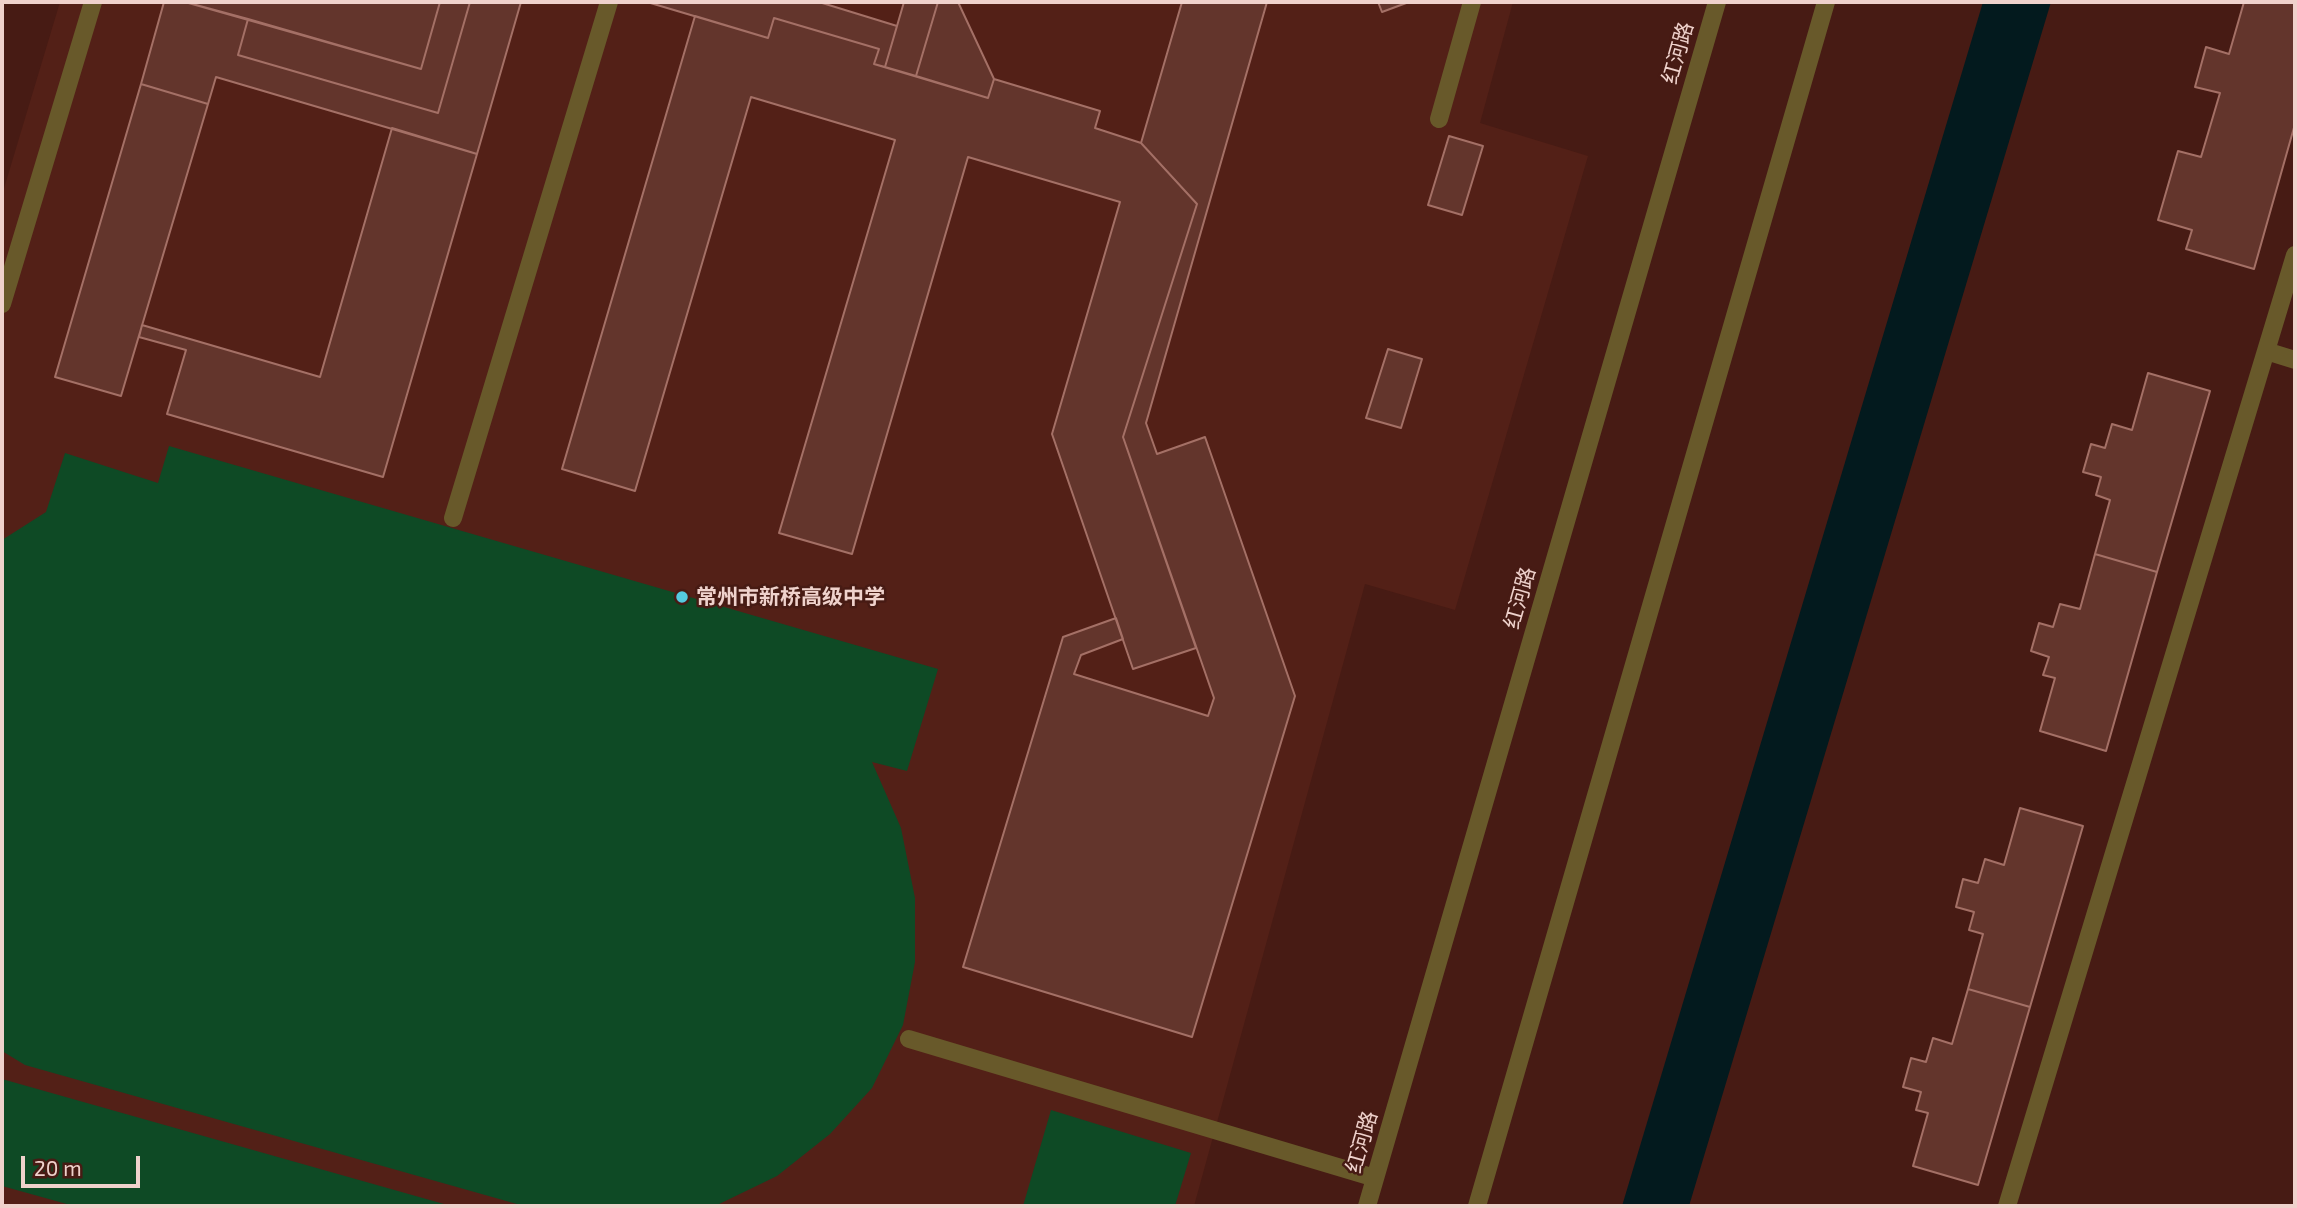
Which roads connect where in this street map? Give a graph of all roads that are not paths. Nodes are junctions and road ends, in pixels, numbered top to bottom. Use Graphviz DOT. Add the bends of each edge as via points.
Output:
graph roads {
  1 [pos="93,2"];
  2 [pos="609,2"];
  3 [pos="1472,2"];
  4 [pos="1717,2"];
  5 [pos="1826,2"];
  6 [pos="1439,119"];
  7 [pos="2295,255"];
  8 [pos="2,304"];
  9 [pos="2266,351"];
  10 [pos="2295,360"];
  11 [pos="453,518"];
  12 [pos="908,1039"];
  13 [pos="1375,1178"];
  14 [pos="1367,1206"];
  15 [pos="1477,1206"];
  16 [pos="2007,1206"];
  1 -- 8 [label="street"];
  2 -- 11 [label="street"];
  3 -- 6 [label="street"];
  4 -- 13 [label="street, 红河路"];
  5 -- 15 [label="street"];
  7 -- 9 [label="street"];
  9 -- 10 [label="street"];
  9 -- 16 [label="street"];
  12 -- 13 [label="street"];
  13 -- 14 [label="street, 红河路"];
}
